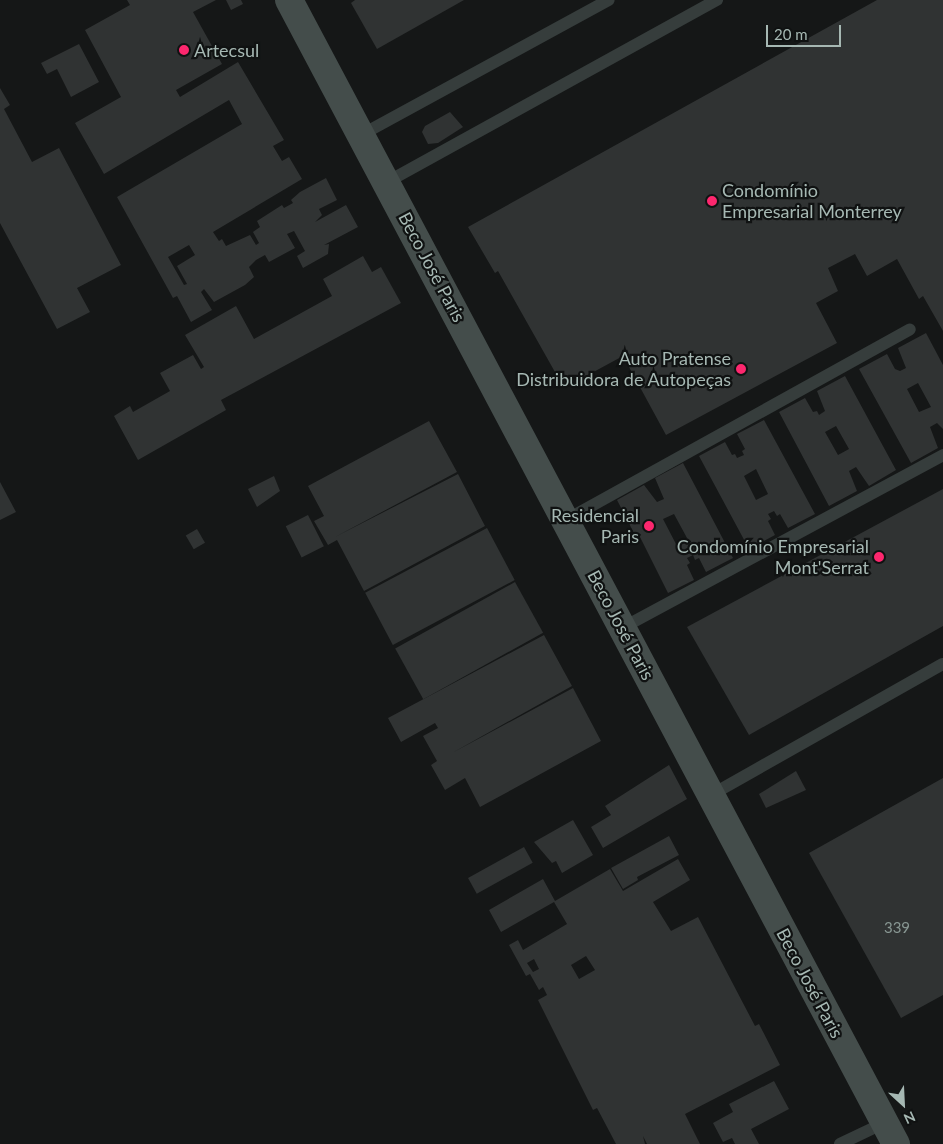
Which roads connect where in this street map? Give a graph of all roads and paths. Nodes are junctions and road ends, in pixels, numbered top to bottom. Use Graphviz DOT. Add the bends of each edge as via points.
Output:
graph roads {
  1 [pos="290,0"];
  2 [pos="609,0"];
  3 [pos="717,0"];
  4 [pos="361,136"];
  5 [pos="387,182"];
  6 [pos="910,329"];
  7 [pos="943,455"];
  8 [pos="566,520"];
  9 [pos="622,628"];
  10 [pos="943,664"];
  11 [pos="711,795"];
  12 [pos="890,1133"];
  13 [pos="840,1144"];
  1 -- 4 [label="street, Beco José Paris"];
  2 -- 4 [label="lane"];
  3 -- 5 [label="lane"];
  4 -- 5 [label="street, Beco José Paris"];
  5 -- 8 [label="street, Beco José Paris"];
  6 -- 8 [label="lane"];
  7 -- 9 [label="lane"];
  8 -- 9 [label="street, Beco José Paris"];
  9 -- 11 [label="street, Beco José Paris"];
  10 -- 11 [label="lane"];
  11 -- 12 [label="street, Beco José Paris"];
  12 -- 13 [label="lane"];
}
